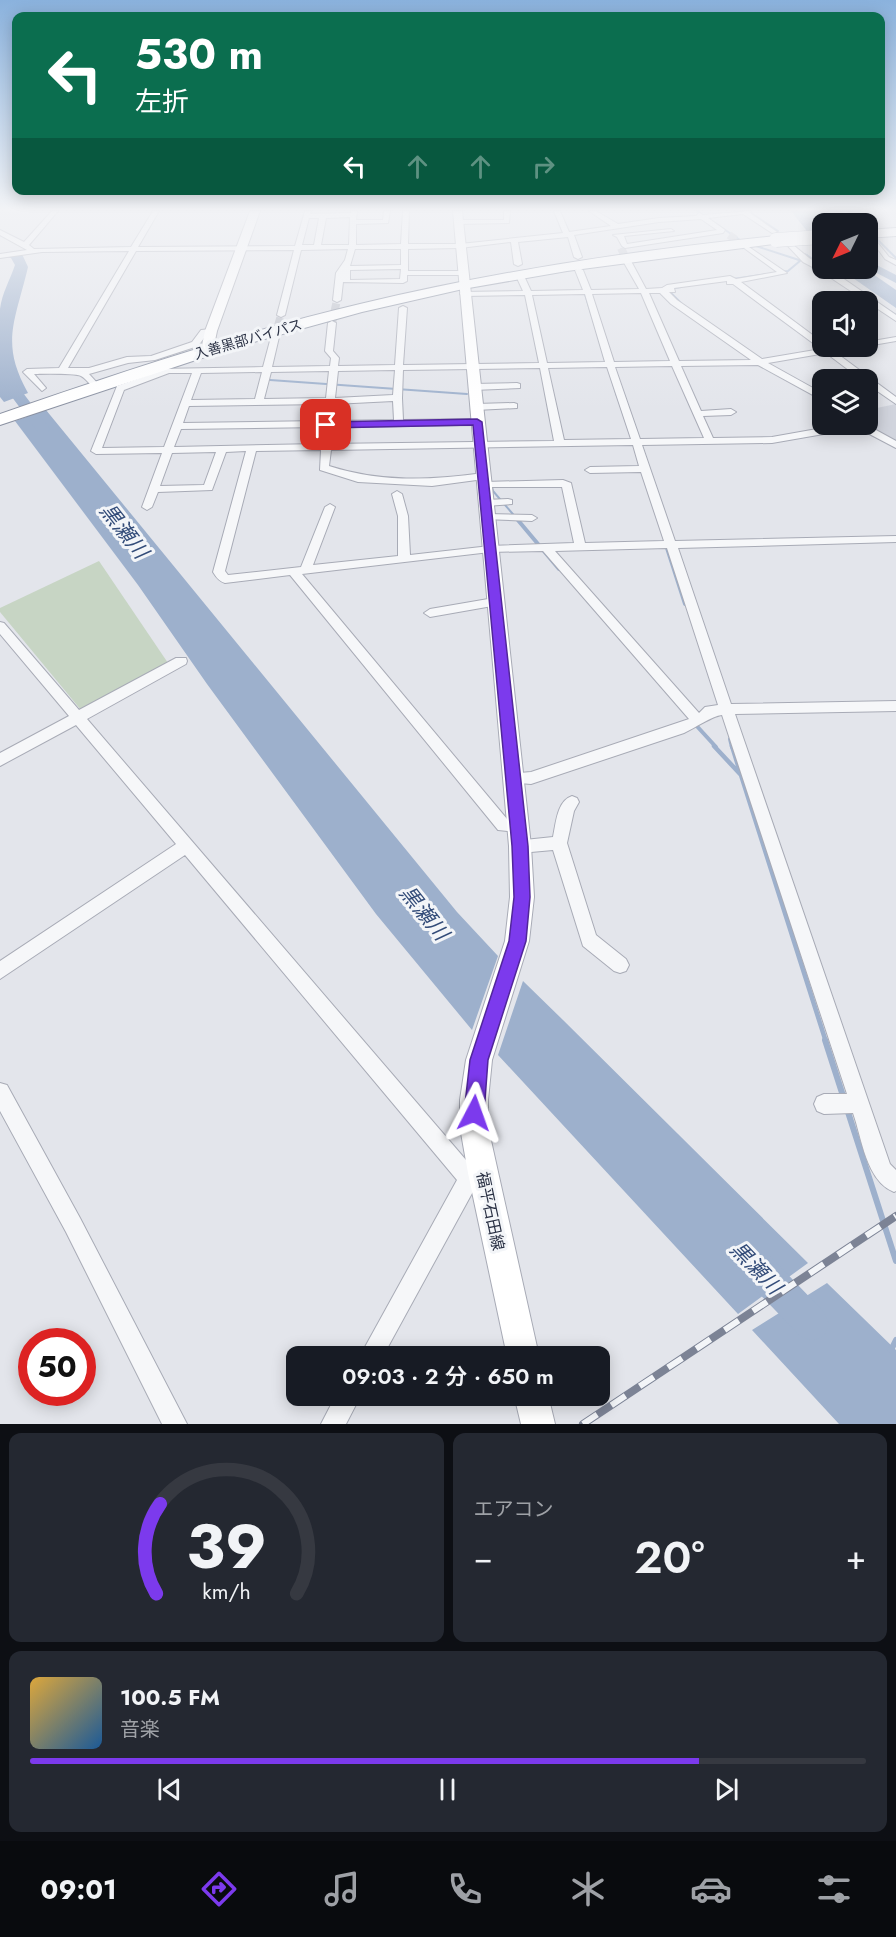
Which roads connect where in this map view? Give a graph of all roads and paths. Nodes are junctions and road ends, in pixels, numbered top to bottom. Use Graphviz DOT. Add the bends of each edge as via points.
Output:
graph roads {
  1 [pos="116,277"];
  2 [pos="231,277"];
  3 [pos="291,277"];
  4 [pos="340,277"];
  5 [pos="346,277"];
  6 [pos="403,277"];
  7 [pos="435,277"];
  8 [pos="462,277"];
  9 [pos="503,277"];
  10 [pos="582,277"];
  11 [pos="636,277"];
  12 [pos="752,277"];
  13 [pos="836,277"];
  14 [pos="521,278"];
  15 [pos="735,281"];
  16 [pos="346,282"];
  17 [pos="463,284"];
  18 [pos="644,291"];
  19 [pos="663,291"];
  20 [pos="588,292"];
  21 [pos="528,293"];
  22 [pos="403,308"];
  23 [pos="281,315"];
  24 [pos="896,319"];
  25 [pos="332,323"];
  26 [pos="211,331"];
  27 [pos="275,337"];
  28 [pos="812,339"];
  29 [pos="896,339"];
  30 [pos="878,342"];
  31 [pos="207,350"];
  32 [pos="812,351"];
  33 [pos="836,357"];
  34 [pos="760,362"];
  35 [pos="675,363"];
  36 [pos="610,364"];
  37 [pos="543,365"];
  38 [pos="471,366"];
  39 [pos="399,368"];
  40 [pos="147,369"];
  41 [pos="268,369"];
  42 [pos="335,369"];
  43 [pos="62,370"];
  44 [pos="198,370"];
  45 [pos="168,371"];
  46 [pos="96,386"];
  47 [pos="517,386"];
  48 [pos="473,387"];
  49 [pos="812,391"];
  50 [pos="45,395"];
  51 [pos="397,398"];
  52 [pos="330,401"];
  53 [pos="896,401"];
  54 [pos="259,402"];
  55 [pos="187,403"];
  56 [pos="514,406"];
  57 [pos="731,412"];
  58 [pos="698,414"];
  59 [pos="476,415"];
  60 [pos="2,419"];
  61 [pos="399,424"];
  62 [pos="326,425"];
  63 [pos="179,426"];
  64 [pos="812,433"];
  65 [pos="869,435"];
  66 [pos="874,435"];
  67 [pos="637,442"];
  68 [pos="710,442"];
  69 [pos="560,444"];
  70 [pos="480,445"];
  71 [pos="896,445"];
  72 [pos="324,447"];
  73 [pos="222,449"];
  74 [pos="252,449"];
  75 [pos="170,450"];
  76 [pos="896,452"];
  77 [pos="646,469"];
  78 [pos="590,470"];
  79 [pos="484,481"];
  80 [pos="154,489"];
  81 [pos="396,494"];
  82 [pos="508,502"];
  83 [pos="147,507"];
  84 [pos="330,507"];
  85 [pos="487,510"];
  86 [pos="532,518"];
  87 [pos="896,539"];
  88 [pos="672,545"];
  89 [pos="579,546"];
  90 [pos="545,547"];
  91 [pos="490,549"];
  92 [pos="404,558"];
  93 [pos="299,570"];
  94 [pos="494,602"];
  95 [pos="430,613"];
  96 [pos="0,626"];
  97 [pos="181,661"];
  98 [pos="896,706"];
  99 [pos="728,709"];
  100 [pos="78,717"];
  101 [pos="698,721"];
  102 [pos="0,760"];
  103 [pos="512,778"];
  104 [pos="572,802"];
  105 [pos="518,826"];
  106 [pos="559,843"];
  107 [pos="187,845"];
  108 [pos="520,846"];
  109 [pos="620,965"];
  110 [pos="0,972"];
  111 [pos="2,1102"];
  112 [pos="860,1103"];
  113 [pos="824,1104"];
  114 [pos="475,1176"];
  115 [pos="896,1181"];
  116 [pos="377,1346"];
  117 [pos="520,1346"];
  118 [pos="343,1406"];
  119 [pos="534,1406"];
  120 [pos="175,1424"];
  121 [pos="333,1424"];
  122 [pos="538,1424"];
  1 -- 43 [label="street"];
  2 -- 26 [label="main road"];
  3 -- 23 [label="street"];
  4 -- 16 [label="street" via="340,300"];
  5 -- 16 [label="street"];
  6 -- 16 [label="street" via="403,281"];
  7 -- 17 [label="street"];
  8 -- 17 [label="main road, 福平石田線"];
  9 -- 17 [label="highway, 入善黒部バイパス"];
  10 -- 20 [label="street"];
  11 -- 18 [label="street"];
  12 -- 15 [label="street"];
  13 -- 24 [label="street"];
  14 -- 21 [label="street"];
  15 -- 19 [label="street" via="730,278 667,287"];
  15 -- 28 [label="street"];
  17 -- 21 [label="street"];
  17 -- 31 [label="highway, 入善黒部バイパス"];
  17 -- 38 [label="main road, 福平石田線"];
  18 -- 19 [label="street"];
  18 -- 20 [label="street"];
  18 -- 35 [label="street"];
  19 -- 34 [label="street"];
  20 -- 21 [label="street"];
  20 -- 36 [label="street"];
  21 -- 37 [label="street"];
  22 -- 39 [label="street"];
  25 -- 42 [label="street" via="328,351 335,358"];
  26 -- 31 [label="main road"];
  26 -- 43 [label="street" via="204,332 195,344 152,358 127,360 88,371"];
  27 -- 41 [label="street"];
  29 -- 30 [label="street"];
  31 -- 40 [label="highway, 入善黒部バイパス"];
  32 -- 34 [label="street"];
  33 -- 53 [label="street"];
  34 -- 35 [label="street"];
  34 -- 49 [label="street"];
  35 -- 36 [label="street"];
  35 -- 58 [label="street"];
  36 -- 37 [label="street"];
  36 -- 67 [label="street"];
  37 -- 38 [label="street"];
  37 -- 69 [label="street"];
  38 -- 39 [label="street"];
  38 -- 48 [label="main road, 福平石田線"];
  39 -- 42 [label="street"];
  39 -- 51 [label="street"];
  40 -- 45 [label="street"];
  40 -- 46 [label="highway, 入善黒部バイパス"];
  41 -- 42 [label="street"];
  41 -- 44 [label="street"];
  41 -- 54 [label="street"];
  42 -- 52 [label="street"];
  43 -- 46 [label="street" via="84,374"];
  43 -- 50 [label="street" via="27,372"];
  44 -- 45 [label="street"];
  44 -- 55 [label="street"];
  45 -- 75 [label="street" via="120,388 96,451"];
  46 -- 50 [label="highway, 入善黒部バイパス"];
  47 -- 48 [label="street"];
  48 -- 59 [label="main road, 福平石田線"];
  50 -- 60 [label="highway, 入善黒部バイパス"];
  51 -- 52 [label="street"];
  51 -- 61 [label="street"];
  52 -- 54 [label="street"];
  52 -- 62 [label="street"];
  54 -- 55 [label="street"];
  55 -- 63 [label="street"];
  56 -- 59 [label="street"];
  57 -- 58 [label="street"];
  58 -- 68 [label="street"];
  59 -- 61 [label="street"];
  59 -- 70 [label="main road, 福平石田線"];
  61 -- 62 [label="street"];
  62 -- 63 [label="street"];
  62 -- 72 [label="street"];
  63 -- 75 [label="street"];
  64 -- 68 [label="street" via="772,440"];
  65 -- 76 [label="street"];
  66 -- 71 [label="street"];
  67 -- 68 [label="street"];
  67 -- 69 [label="street"];
  67 -- 77 [label="street"];
  69 -- 70 [label="street"];
  70 -- 72 [label="street"];
  70 -- 79 [label="main road, 福平石田線"];
  72 -- 74 [label="street"];
  72 -- 79 [label="street" via="324,468 358,478 432,483"];
  73 -- 74 [label="street"];
  73 -- 75 [label="street"];
  73 -- 80 [label="street" via="208,488"];
  74 -- 93 [label="street" via="219,573 225,579"];
  75 -- 80 [label="street"];
  77 -- 78 [label="street"];
  77 -- 88 [label="street"];
  79 -- 85 [label="main road, 福平石田線"];
  79 -- 89 [label="street" via="567,485"];
  80 -- 83 [label="street"];
  81 -- 92 [label="street" via="403,516"];
  82 -- 85 [label="street"];
  84 -- 93 [label="street"];
  85 -- 86 [label="street"];
  85 -- 91 [label="main road, 福平石田線"];
  87 -- 88 [label="street"];
  88 -- 89 [label="street"];
  88 -- 99 [label="street"];
  89 -- 90 [label="street"];
  90 -- 91 [label="street"];
  90 -- 101 [label="street"];
  91 -- 92 [label="street"];
  91 -- 94 [label="main road, 福平石田線"];
  92 -- 93 [label="street"];
  93 -- 105 [label="street" via="502,825"];
  94 -- 95 [label="street"];
  94 -- 103 [label="main road, 福平石田線"];
  96 -- 100 [label="street"];
  97 -- 100 [label="street"];
  98 -- 99 [label="street"];
  99 -- 101 [label="street" via="710,711"];
  99 -- 112 [label="street"];
  100 -- 102 [label="street"];
  100 -- 107 [label="street"];
  101 -- 103 [label="street" via="531,778"];
  103 -- 105 [label="main road, 福平石田線"];
  104 -- 106 [label="street"];
  105 -- 108 [label="main road, 福平石田線"];
  106 -- 108 [label="street"];
  106 -- 109 [label="street" via="589,940"];
  107 -- 110 [label="street"];
  107 -- 114 [label="street"];
  108 -- 114 [label="main road, 福平石田線" via="522,897 517,941 479,1060 474,1100"];
  111 -- 120 [label="street" via="73,1225"];
  112 -- 113 [label="street"];
  112 -- 115 [label="street" via="882,1170"];
  114 -- 116 [label="street"];
  114 -- 117 [label="main road, 福平石田線"];
  118 -- 121 [label="street"];
  119 -- 122 [label="main road"];
}
